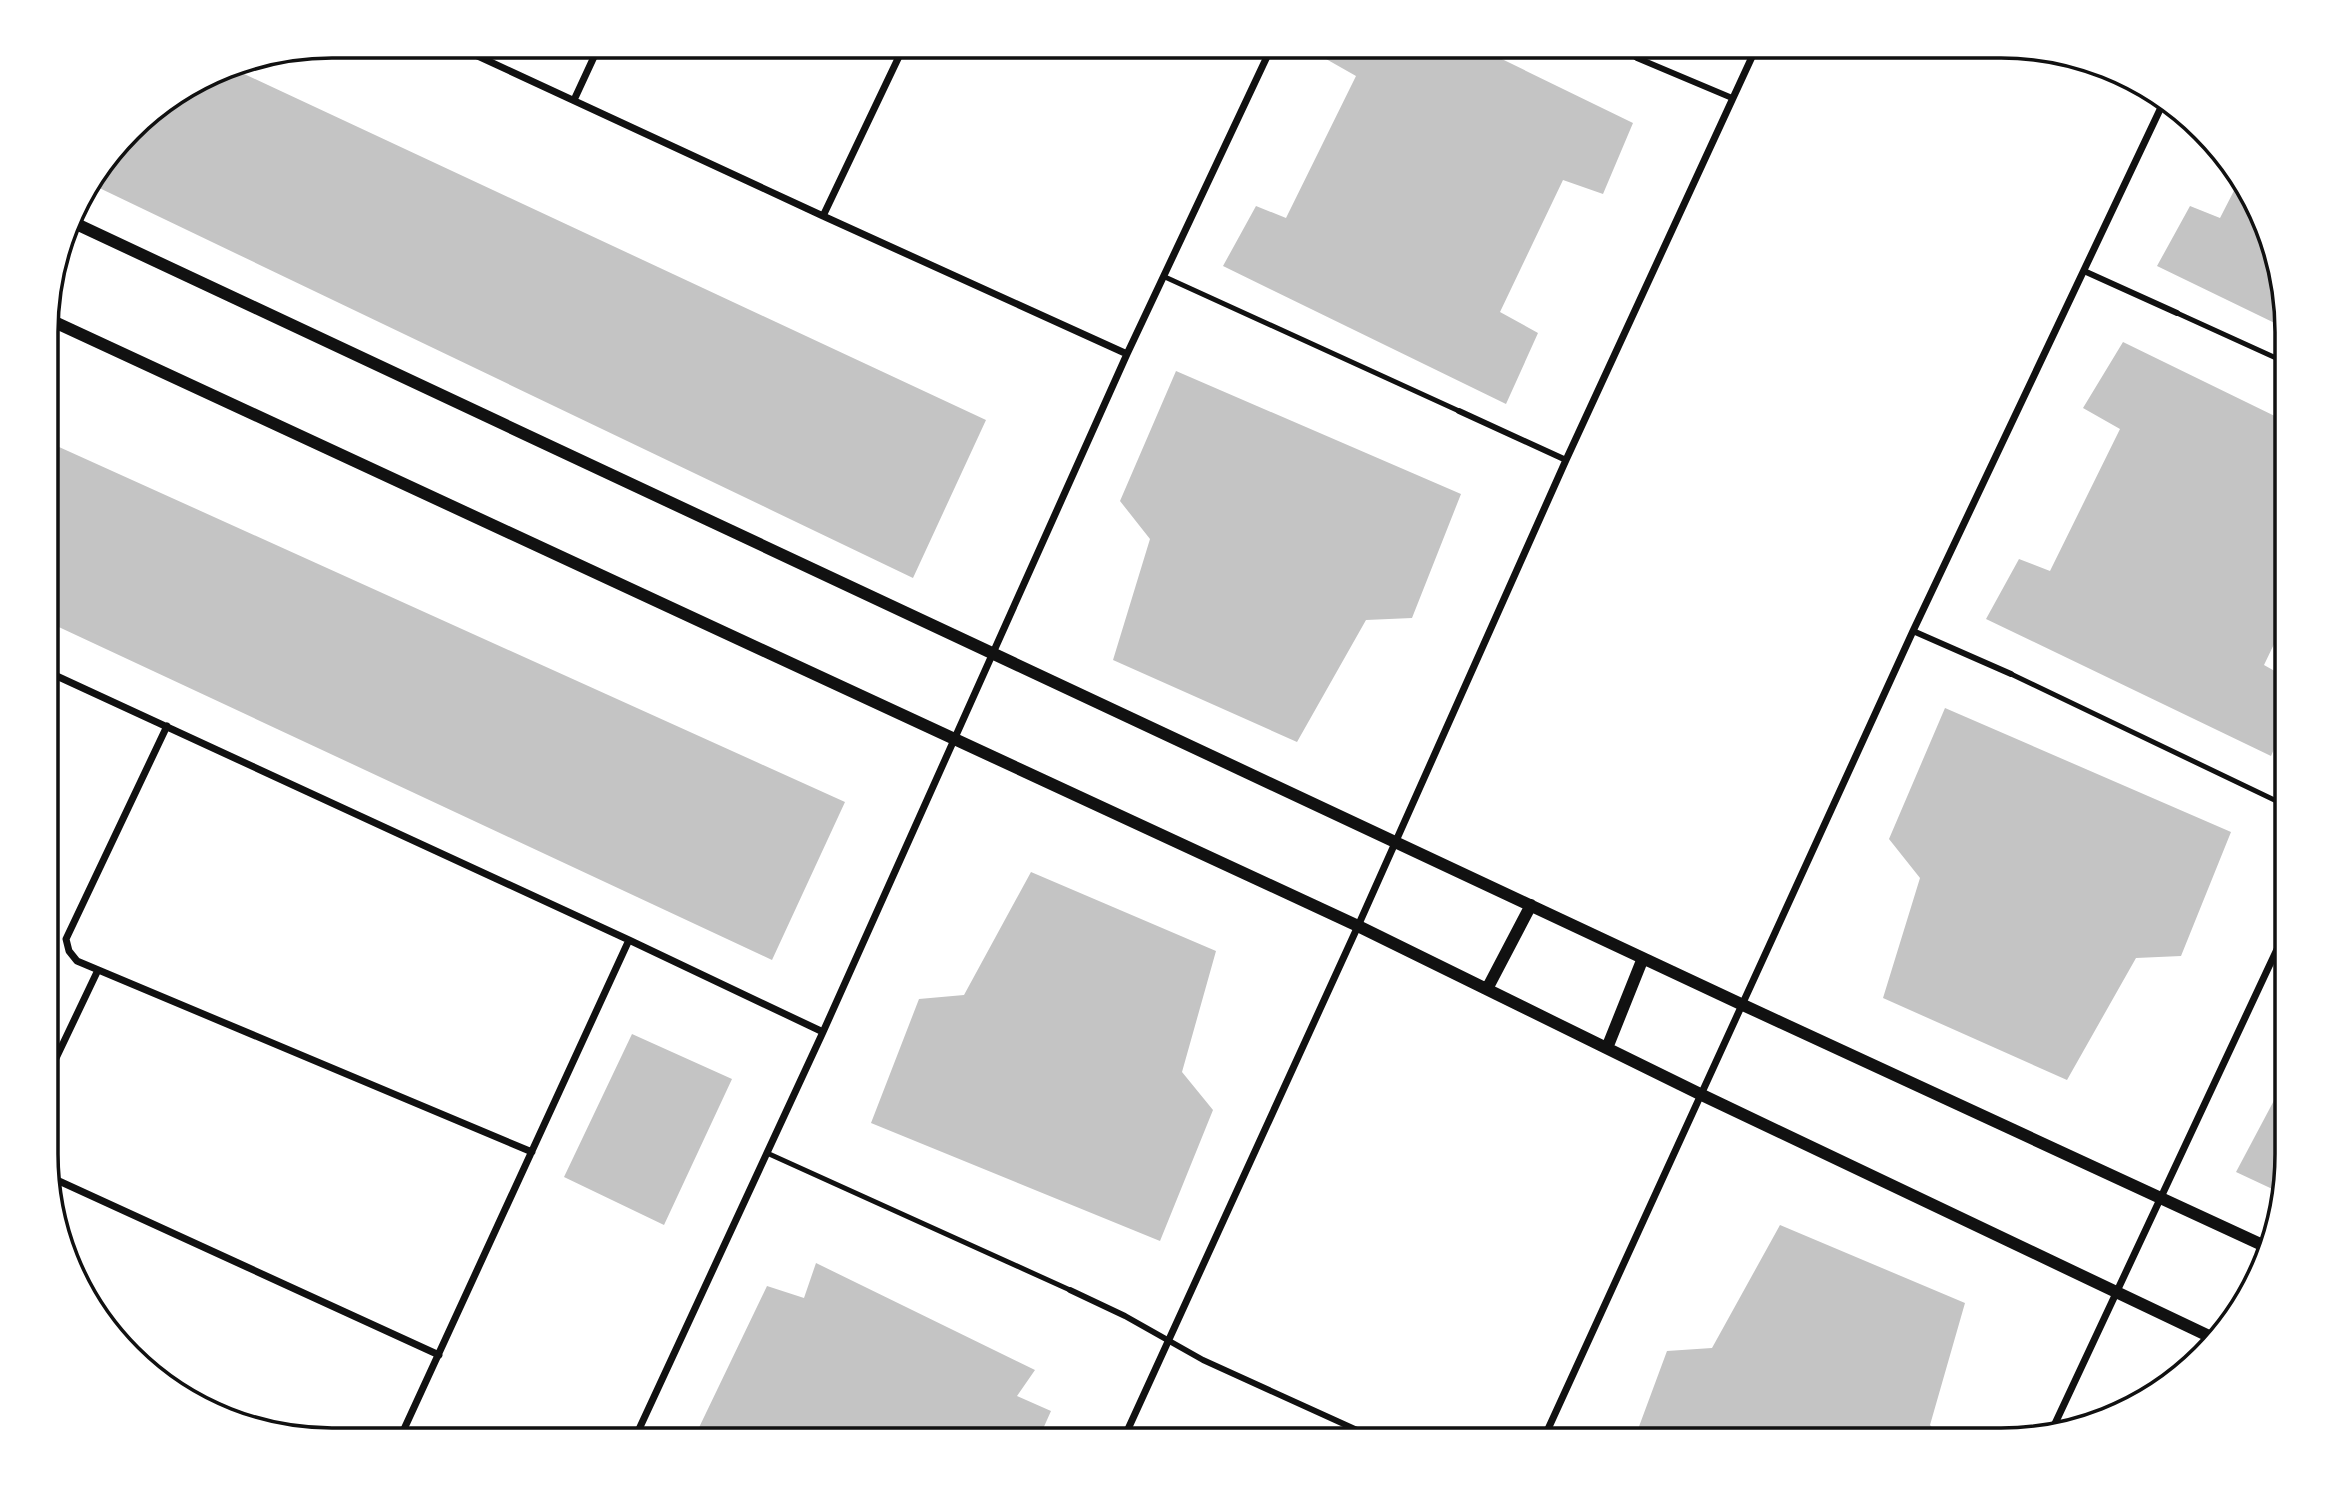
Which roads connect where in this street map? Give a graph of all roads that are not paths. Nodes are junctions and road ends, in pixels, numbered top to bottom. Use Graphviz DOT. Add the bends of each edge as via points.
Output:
graph roads {
  1 [pos="482,58"];
  2 [pos="593,58"];
  3 [pos="898,58"];
  4 [pos="1266,58"];
  5 [pos="1637,58"];
  6 [pos="1751,58"];
  7 [pos="1732,99"];
  8 [pos="574,100"];
  9 [pos="2160,109"];
  10 [pos="823,216"];
  11 [pos="80,226"];
  12 [pos="2084,271"];
  13 [pos="1166,277"];
  14 [pos="2177,313"];
  15 [pos="58,324"];
  16 [pos="1128,355"];
  17 [pos="2275,357"];
  18 [pos="1458,411"];
  19 [pos="1566,460"];
  20 [pos="1913,631"];
  21 [pos="993,653"];
  22 [pos="2011,674"];
  23 [pos="58,676"];
  24 [pos="167,726"];
  25 [pos="955,738"];
  26 [pos="2275,800"];
  27 [pos="1396,841"];
  28 [pos="1531,905"];
  29 [pos="1358,926"];
  30 [pos="629,940"];
  31 [pos="2275,954"];
  32 [pos="1643,958"];
  33 [pos="97,970"];
  34 [pos="1487,989"];
  35 [pos="1742,1005"];
  36 [pos="823,1032"];
  37 [pos="1607,1048"];
  38 [pos="58,1054"];
  39 [pos="1702,1095"];
  40 [pos="532,1153"];
  41 [pos="767,1153"];
  42 [pos="59,1181"];
  43 [pos="2160,1198"];
  44 [pos="2260,1244"];
  45 [pos="1070,1290"];
  46 [pos="2115,1293"];
  47 [pos="2207,1335"];
  48 [pos="1169,1340"];
  49 [pos="439,1355"];
  50 [pos="2055,1423"];
  51 [pos="405,1428"];
  52 [pos="640,1428"];
  53 [pos="1129,1428"];
  54 [pos="1353,1428"];
  55 [pos="1548,1428"];
  1 -- 8 [label="street"];
  2 -- 8 [label="street"];
  3 -- 10 [label="street"];
  4 -- 13 [label="street"];
  5 -- 7 [label="street"];
  6 -- 7 [label="street"];
  7 -- 19 [label="street"];
  8 -- 10 [label="street"];
  9 -- 12 [label="street"];
  10 -- 16 [label="street"];
  11 -- 21 [label="street"];
  12 -- 14 [label="street"];
  12 -- 20 [label="street"];
  13 -- 16 [label="street"];
  13 -- 18 [label="lane"];
  14 -- 17 [label="lane"];
  15 -- 25 [label="street"];
  16 -- 21 [label="street"];
  18 -- 19 [label="street"];
  19 -- 27 [label="street"];
  20 -- 22 [label="street"];
  20 -- 35 [label="street"];
  21 -- 25 [label="street"];
  21 -- 27 [label="street"];
  22 -- 26 [label="lane"];
  23 -- 24 [label="street"];
  24 -- 30 [label="street"];
  24 -- 33 [label="street" via="66,939 77,961"];
  25 -- 29 [label="street"];
  25 -- 36 [label="street"];
  27 -- 28 [label="street"];
  27 -- 29 [label="street"];
  28 -- 32 [label="street"];
  28 -- 34 [label="street"];
  29 -- 34 [label="street"];
  29 -- 48 [label="street"];
  30 -- 36 [label="street"];
  30 -- 40 [label="street"];
  31 -- 43 [label="street"];
  32 -- 35 [label="street"];
  32 -- 37 [label="street"];
  33 -- 38 [label="street"];
  33 -- 40 [label="street"];
  34 -- 37 [label="street"];
  35 -- 39 [label="street"];
  35 -- 43 [label="street"];
  36 -- 41 [label="street"];
  37 -- 39 [label="street"];
  39 -- 46 [label="street"];
  39 -- 55 [label="street"];
  40 -- 49 [label="street"];
  41 -- 45 [label="lane"];
  41 -- 52 [label="street"];
  42 -- 49 [label="street"];
  43 -- 44 [label="street"];
  43 -- 46 [label="street"];
  45 -- 48 [label="street"];
  46 -- 47 [label="street"];
  46 -- 50 [label="street"];
  48 -- 53 [label="street"];
  48 -- 54 [label="street"];
  49 -- 51 [label="street"];
}
